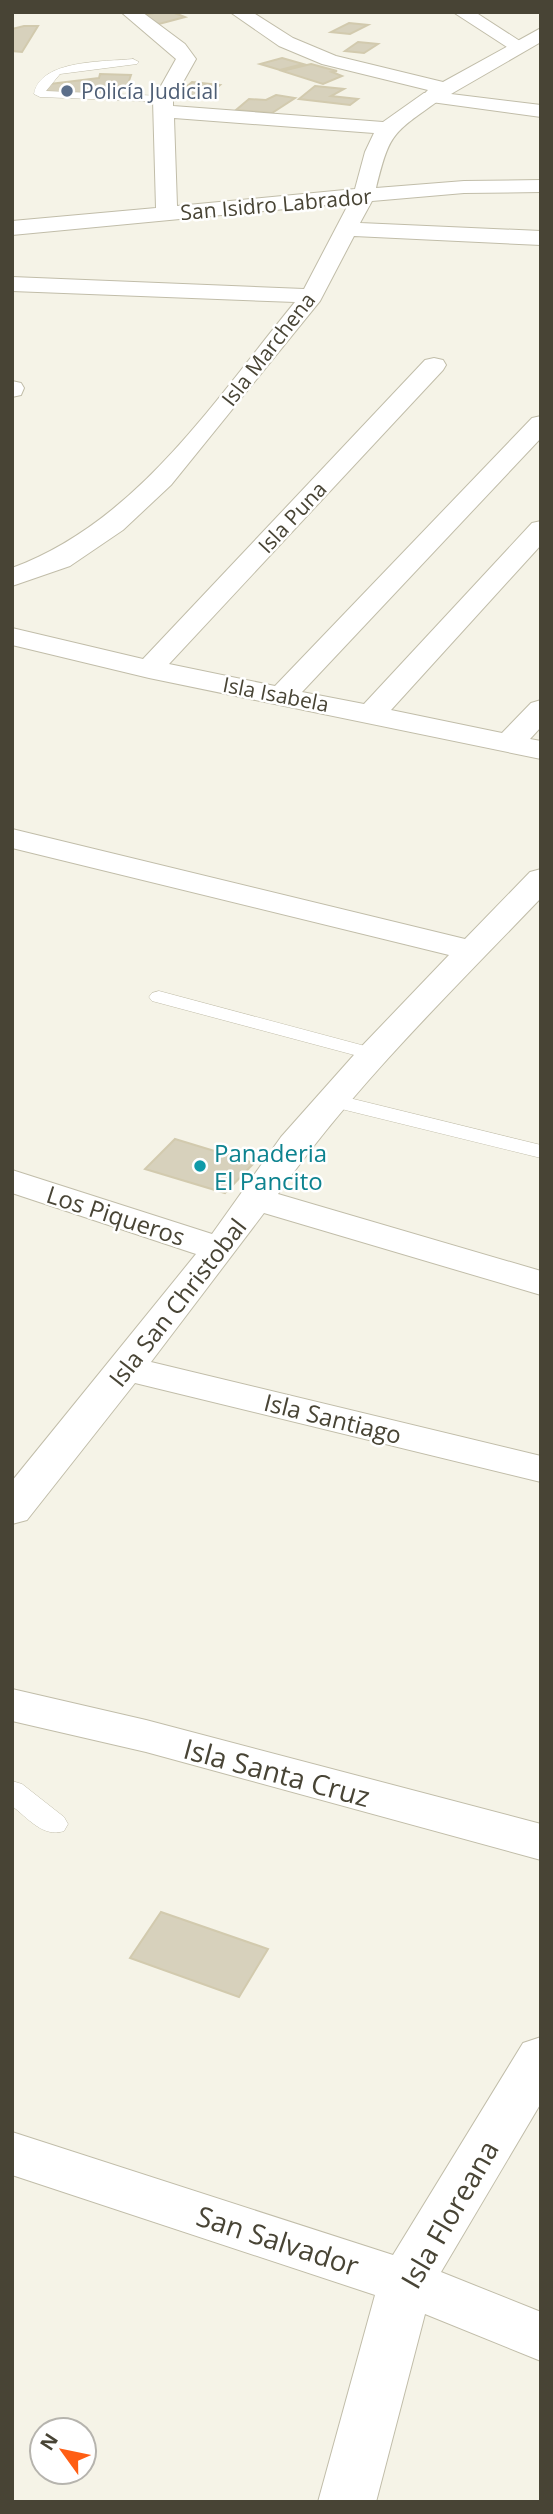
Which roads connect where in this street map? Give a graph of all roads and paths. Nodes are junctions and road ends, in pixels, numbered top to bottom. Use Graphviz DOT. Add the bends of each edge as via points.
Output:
graph roads {
  1 [pos="130,12"];
  2 [pos="239,12"];
  3 [pos="461,12"];
  4 [pos="541,34"];
  5 [pos="517,45"];
  6 [pos="133,62"];
  7 [pos="437,92"];
  8 [pos="163,106"];
  9 [pos="541,111"];
  10 [pos="387,128"];
  11 [pos="541,186"];
  12 [pos="364,195"];
  13 [pos="167,214"];
  14 [pos="12,228"];
  15 [pos="349,229"];
  16 [pos="541,238"];
  17 [pos="12,284"];
  18 [pos="312,296"];
  19 [pos="434,365"];
  20 [pos="538,429"];
  21 [pos="541,529"];
  22 [pos="12,578"];
  23 [pos="12,636"];
  24 [pos="149,668"];
  25 [pos="282,696"];
  26 [pos="541,709"];
  27 [pos="371,714"];
  28 [pos="509,743"];
  29 [pos="541,750"];
  30 [pos="12,838"];
  31 [pos="541,878"];
  32 [pos="471,950"];
  33 [pos="159,997"];
  34 [pos="373,1054"];
  35 [pos="333,1100"];
  36 [pos="541,1152"];
  37 [pos="12,1181"];
  38 [pos="256,1199"];
  39 [pos="220,1249"];
  40 [pos="541,1283"];
  41 [pos="125,1368"];
  42 [pos="541,1469"];
  43 [pos="12,1510"];
  44 [pos="12,1705"];
  45 [pos="12,1791"];
  46 [pos="54,1824"];
  47 [pos="541,1842"];
  48 [pos="541,2057"];
  49 [pos="12,2153"];
  50 [pos="406,2282"];
  51 [pos="541,2337"];
  52 [pos="346,2502"];
  1 -- 8 [label="street" via="186,59"];
  2 -- 7 [label="street" via="286,42 329,60"];
  3 -- 5 [label="street"];
  4 -- 5 [label="street"];
  5 -- 7 [label="street"];
  6 -- 8 [label="lane" via="57,72 40,93"];
  7 -- 9 [label="street"];
  7 -- 10 [label="street"];
  8 -- 10 [label="street"];
  8 -- 13 [label="street"];
  10 -- 12 [label="street, Isla Marchena" via="375,152"];
  11 -- 12 [label="street, San Isidro Labrador"];
  12 -- 13 [label="street, San Isidro Labrador"];
  12 -- 15 [label="street, Isla Marchena"];
  13 -- 14 [label="street, San Isidro Labrador"];
  15 -- 16 [label="street"];
  15 -- 18 [label="street, Isla Marchena"];
  17 -- 18 [label="street"];
  18 -- 22 [label="street, Isla Marchena" via="162,480 114,524 60,560"];
  19 -- 24 [label="street, Isla Puna"];
  20 -- 25 [label="street"];
  21 -- 27 [label="street"];
  23 -- 24 [label="street, Isla Isabela"];
  24 -- 25 [label="street, Isla Isabela"];
  25 -- 27 [label="street, Isla Isabela"];
  26 -- 28 [label="street"];
  27 -- 28 [label="street, Isla Isabela"];
  28 -- 29 [label="street, Isla Isabela"];
  30 -- 32 [label="street"];
  31 -- 32 [label="street, Isla San Christobal"];
  32 -- 34 [label="street, Isla San Christobal"];
  33 -- 34 [label="lane"];
  34 -- 35 [label="street, Isla San Christobal"];
  35 -- 36 [label="lane"];
  35 -- 38 [label="street, Isla San Christobal"];
  37 -- 39 [label="street, Los Piqueros"];
  38 -- 39 [label="street, Isla San Christobal"];
  38 -- 40 [label="street"];
  39 -- 41 [label="street, Isla San Christobal"];
  41 -- 42 [label="street, Isla Santiago"];
  41 -- 43 [label="street, Isla San Christobal"];
  44 -- 47 [label="street, Isla Santa Cruz" via="146,1736"];
  45 -- 46 [label="lane"];
  48 -- 50 [label="street, Isla Floreana"];
  49 -- 50 [label="street, San Salvador"];
  50 -- 51 [label="street, San Salvador"];
  50 -- 52 [label="street, Isla Floreana"];
}
